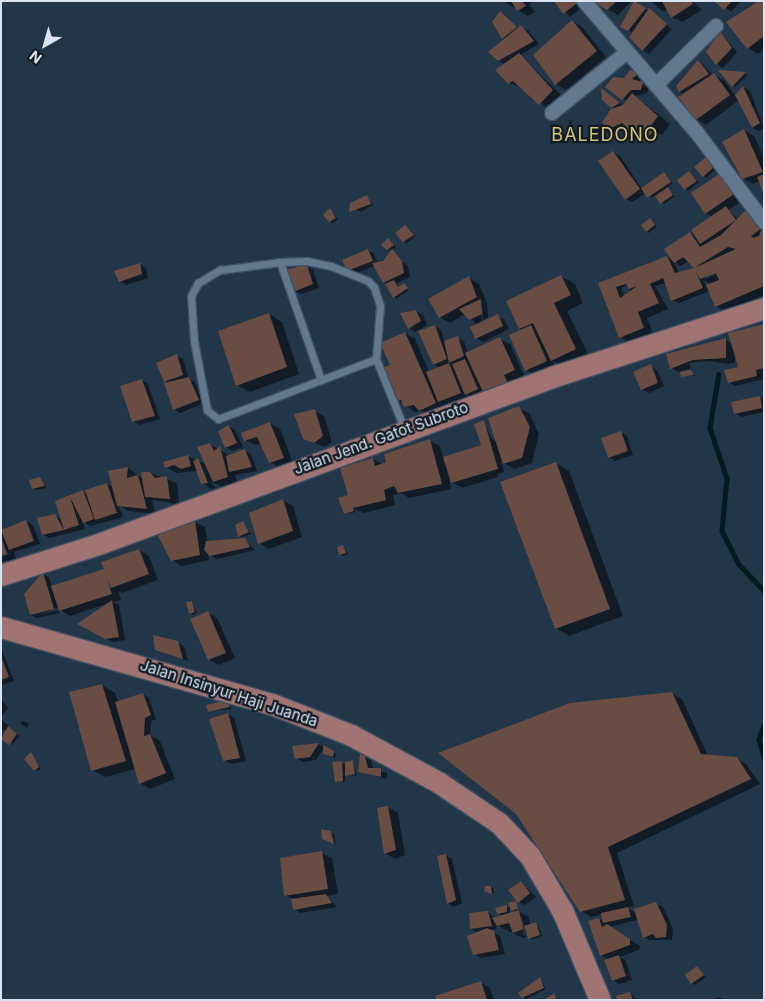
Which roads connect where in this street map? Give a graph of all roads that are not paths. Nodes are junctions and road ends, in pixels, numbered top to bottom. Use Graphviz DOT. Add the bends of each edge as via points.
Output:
graph roads {
  1 [pos="584,1"];
  2 [pos="716,26"];
  3 [pos="627,52"];
  4 [pos="656,85"];
  5 [pos="552,113"];
  6 [pos="764,222"];
  7 [pos="280,262"];
  8 [pos="764,308"];
  9 [pos="376,359"];
  10 [pos="321,380"];
  11 [pos="404,429"];
  12 [pos="1,574"];
  13 [pos="1,627"];
  14 [pos="600,1000"];
  1 -- 3 [label="street"];
  2 -- 4 [label="street"];
  3 -- 4 [label="street"];
  3 -- 5 [label="street"];
  4 -- 6 [label="street" via="698,134"];
  7 -- 9 [label="lane" via="307,261 330,266 371,284 380,306"];
  7 -- 10 [label="lane"];
  7 -- 10 [label="lane" via="220,270 204,277 193,290 194,341 207,410 212,417 222,419"];
  8 -- 11 [label="main road, Jalan Jend. Gatot Subroto"];
  9 -- 10 [label="lane"];
  9 -- 11 [label="lane"];
  11 -- 12 [label="main road, Jalan Jend. Gatot Subroto" via="101,543"];
  13 -- 14 [label="main road, Jalan Insinyur Haji Juanda" via="265,702 343,732 438,782 507,830 530,856 563,912"];
}
